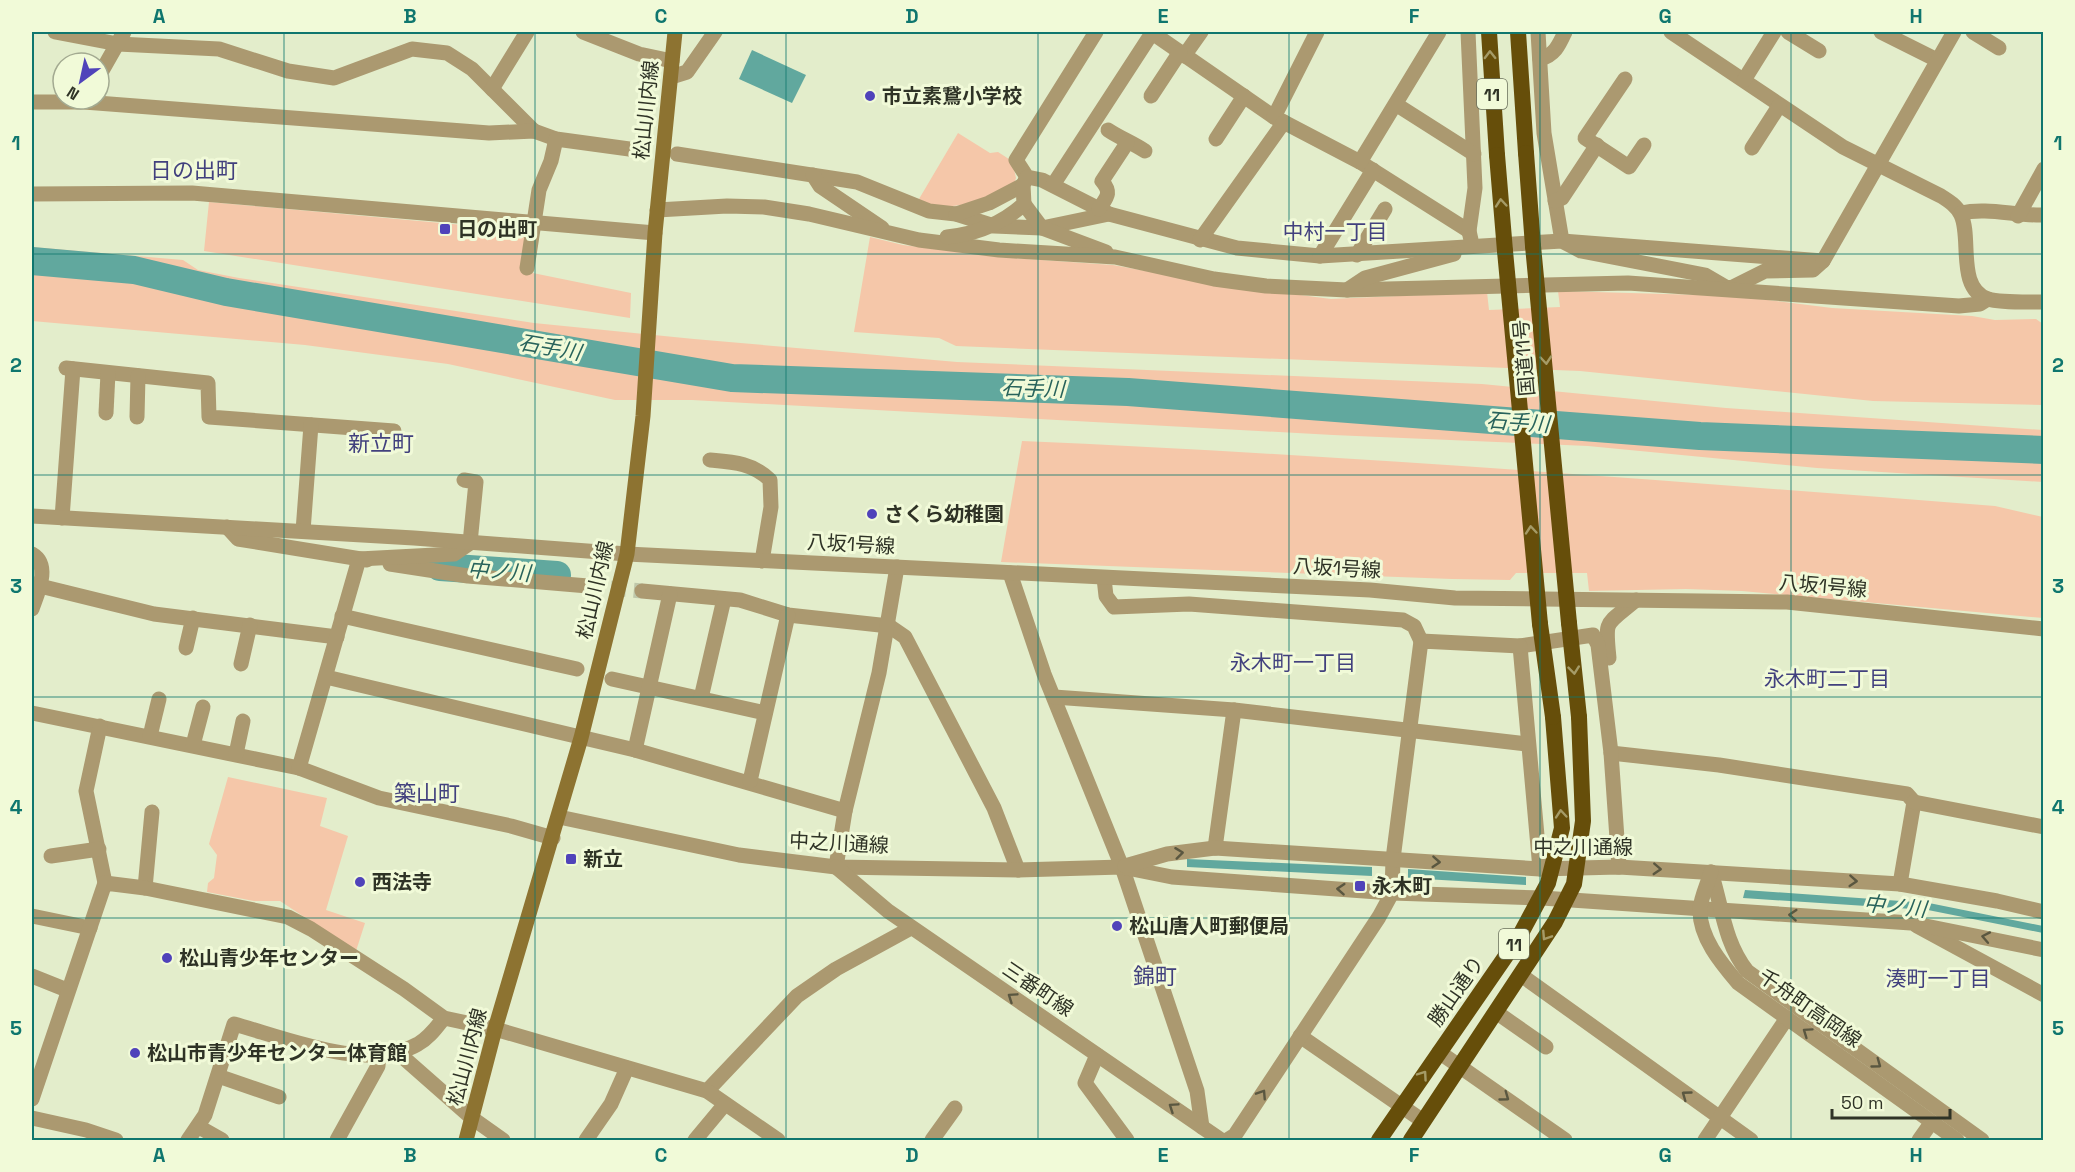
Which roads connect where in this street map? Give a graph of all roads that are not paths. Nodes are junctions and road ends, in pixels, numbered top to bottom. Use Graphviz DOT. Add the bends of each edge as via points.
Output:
graph roads {
  1 [pos="55,32"];
  2 [pos="527,32"];
  3 [pos="583,32"];
  4 [pos="675,32"];
  5 [pos="715,32"];
  6 [pos="1096,32"];
  7 [pos="1152,32"];
  8 [pos="1201,32"];
  9 [pos="1317,32"];
  10 [pos="1439,32"];
  11 [pos="1468,32"];
  12 [pos="1489,32"];
  13 [pos="1518,32"];
  14 [pos="1538,32"];
  15 [pos="1565,32"];
  16 [pos="1671,32"];
  17 [pos="1774,32"];
  18 [pos="1788,32"];
  19 [pos="1881,32"];
  20 [pos="1954,32"];
  21 [pos="1973,32"];
  22 [pos="121,38"];
  23 [pos="1999,48"];
  24 [pos="1819,51"];
  25 [pos="1182,54"];
  26 [pos="111,55"];
  27 [pos="1540,59"];
  28 [pos="1937,60"];
  29 [pos="671,69"];
  30 [pos="1625,79"];
  31 [pos="1744,80"];
  32 [pos="492,89"];
  33 [pos="1151,96"];
  34 [pos="1244,96"];
  35 [pos="51,101"];
  36 [pos="32,102"];
  37 [pos="111,102"];
  38 [pos="1397,105"];
  39 [pos="1779,105"];
  40 [pos="1279,119"];
  41 [pos="1108,130"];
  42 [pos="534,131"];
  43 [pos="556,139"];
  44 [pos="1216,140"];
  45 [pos="1127,143"];
  46 [pos="1597,145"];
  47 [pos="1644,145"];
  48 [pos="1752,148"];
  49 [pos="644,151"];
  50 [pos="1145,151"];
  51 [pos="677,154"];
  52 [pos="1474,154"];
  53 [pos="1878,164"];
  54 [pos="1367,166"];
  55 [pos="2043,170"];
  56 [pos="813,175"];
  57 [pos="1025,181"];
  58 [pos="1053,185"];
  59 [pos="32,194"];
  60 [pos="1556,201"];
  61 [pos="1024,204"];
  62 [pos="1385,209"];
  63 [pos="657,210"];
  64 [pos="1104,212"];
  65 [pos="1961,213"];
  66 [pos="956,214"];
  67 [pos="2043,215"];
  68 [pos="2018,216"];
  69 [pos="533,223"];
  70 [pos="994,226"];
  71 [pos="1042,228"];
  72 [pos="1469,231"];
  73 [pos="886,232"];
  74 [pos="655,233"];
  75 [pos="919,240"];
  76 [pos="1200,240"];
  77 [pos="1562,241"];
  78 [pos="1474,248"];
  79 [pos="1357,255"];
  80 [pos="1320,256"];
  81 [pos="1115,257"];
  82 [pos="1823,261"];
  83 [pos="527,268"];
  84 [pos="1537,283"];
  85 [pos="1729,289"];
  86 [pos="1347,290"];
  87 [pos="1508,293"];
  88 [pos="1988,299"];
  89 [pos="2043,302"];
  90 [pos="108,373"];
  91 [pos="138,376"];
  92 [pos="106,413"];
  93 [pos="137,417"];
  94 [pos="311,425"];
  95 [pos="394,431"];
  96 [pos="710,460"];
  97 [pos="464,480"];
  98 [pos="32,516"];
  99 [pos="62,518"];
  100 [pos="227,527"];
  101 [pos="303,531"];
  102 [pos="470,543"];
  103 [pos="32,554"];
  104 [pos="627,554"];
  105 [pos="359,559"];
  106 [pos="762,561"];
  107 [pos="897,567"];
  108 [pos="1010,573"];
  109 [pos="1104,578"];
  110 [pos="40,585"];
  111 [pos="588,586"];
  112 [pos="642,591"];
  113 [pos="1567,593"];
  114 [pos="670,594"];
  115 [pos="1537,594"];
  116 [pos="724,599"];
  117 [pos="1636,600"];
  118 [pos="32,609"];
  119 [pos="788,615"];
  120 [pos="342,616"];
  121 [pos="193,618"];
  122 [pos="250,625"];
  123 [pos="889,626"];
  124 [pos="2043,629"];
  125 [pos="337,637"];
  126 [pos="1421,641"];
  127 [pos="1520,646"];
  128 [pos="186,648"];
  129 [pos="241,664"];
  130 [pos="577,669"];
  131 [pos="1602,676"];
  132 [pos="326,677"];
  133 [pos="612,679"];
  134 [pos="649,687"];
  135 [pos="1054,697"];
  136 [pos="701,698"];
  137 [pos="159,699"];
  138 [pos="202,707"];
  139 [pos="1233,710"];
  140 [pos="32,712"];
  141 [pos="765,713"];
  142 [pos="1553,717"];
  143 [pos="243,721"];
  144 [pos="100,726"];
  145 [pos="1410,730"];
  146 [pos="150,736"];
  147 [pos="580,738"];
  148 [pos="1527,744"];
  149 [pos="193,745"];
  150 [pos="636,750"];
  151 [pos="1611,753"];
  152 [pos="236,754"];
  153 [pos="299,768"];
  154 [pos="750,781"];
  155 [pos="1914,802"];
  156 [pos="845,811"];
  157 [pos="152,812"];
  158 [pos="559,817"];
  159 [pos="2043,827"];
  160 [pos="553,838"];
  161 [pos="1215,848"];
  162 [pos="99,849"];
  163 [pos="51,856"];
  164 [pos="1393,859"];
  165 [pos="836,867"];
  166 [pos="1122,867"];
  167 [pos="1577,867"];
  168 [pos="1619,867"];
  169 [pos="1547,868"];
  170 [pos="1018,870"];
  171 [pos="1711,872"];
  172 [pos="105,883"];
  173 [pos="1900,884"];
  174 [pos="146,888"];
  175 [pos="1392,893"];
  176 [pos="1542,898"];
  177 [pos="1567,900"];
  178 [pos="1700,909"];
  179 [pos="1723,910"];
  180 [pos="2043,912"];
  181 [pos="32,916"];
  182 [pos="1911,923"];
  183 [pos="90,928"];
  184 [pos="911,928"];
  185 [pos="2043,950"];
  186 [pos="1521,975"];
  187 [pos="32,976"];
  188 [pos="67,990"];
  189 [pos="2043,995"];
  190 [pos="1496,1012"];
  191 [pos="1791,1012"];
  192 [pos="444,1018"];
  193 [pos="495,1029"];
  194 [pos="1300,1036"];
  195 [pos="1546,1047"];
  196 [pos="397,1052"];
  197 [pos="1439,1052"];
  198 [pos="380,1054"];
  199 [pos="1097,1055"];
  200 [pos="1460,1065"];
  201 [pos="627,1068"];
  202 [pos="218,1076"];
  203 [pos="707,1091"];
  204 [pos="279,1097"];
  205 [pos="32,1098"];
  206 [pos="725,1104"];
  207 [pos="1401,1106"];
  208 [pos="955,1108"];
  209 [pos="1935,1117"];
  210 [pos="32,1118"];
  211 [pos="472,1118"];
  212 [pos="1719,1119"];
  213 [pos="1423,1121"];
  214 [pos="199,1127"];
  215 [pos="1202,1127"];
  216 [pos="1386,1138"];
  217 [pos="116,1140"];
  218 [pos="188,1140"];
  219 [pos="222,1140"];
  220 [pos="338,1140"];
  221 [pos="466,1140"];
  222 [pos="503,1140"];
  223 [pos="586,1140"];
  224 [pos="695,1140"];
  225 [pos="778,1140"];
  226 [pos="932,1140"];
  227 [pos="1127,1140"];
  228 [pos="1221,1140"];
  229 [pos="1227,1140"];
  230 [pos="1410,1140"];
  231 [pos="1564,1140"];
  232 [pos="1705,1140"];
  233 [pos="1751,1140"];
  234 [pos="1919,1140"];
  235 [pos="1957,1140"];
  236 [pos="1982,1140"];
  1 -- 22 [label="street"];
  2 -- 32 [label="street"];
  3 -- 29 [label="street"];
  4 -- 29 [label="main road, 松山川内線"];
  5 -- 29 [label="street" via="687,72"];
  6 -- 57 [label="street" via="1016,160"];
  7 -- 25 [label="street"];
  7 -- 58 [label="street"];
  8 -- 25 [label="street"];
  9 -- 40 [label="street"];
  10 -- 38 [label="street"];
  11 -- 52 [label="street"];
  87 -- 12 [label="highway, 国道11号 / 11, one-way, bridge"];
  13 -- 84 [label="highway, 国道11号 / 11, bridge"];
  14 -- 27 [label="street"];
  15 -- 27 [label="street" via="1556,50"];
  16 -- 31 [label="street"];
  17 -- 31 [label="street"];
  18 -- 24 [label="street"];
  19 -- 28 [label="street"];
  20 -- 28 [label="street"];
  21 -- 23 [label="street"];
  22 -- 26 [label="street"];
  22 -- 32 [label="street" via="219,49 288,71 334,78 397,54 425,48 460,59"];
  25 -- 33 [label="street"];
  25 -- 34 [label="street"];
  27 -- 60 [label="street" via="1544,133"];
  28 -- 53 [label="street"];
  29 -- 63 [label="main road, 松山川内線"];
  30 -- 46 [label="street" via="1585,138"];
  31 -- 39 [label="street"];
  32 -- 42 [label="street"];
  34 -- 40 [label="street"];
  34 -- 44 [label="street"];
  35 -- 36 [label="street"];
  37 -- 42 [label="street" via="489,133"];
  38 -- 52 [label="street"];
  38 -- 54 [label="street"];
  39 -- 48 [label="street"];
  39 -- 53 [label="street" via="1843,147"];
  40 -- 54 [label="street"];
  40 -- 76 [label="street"];
  41 -- 45 [label="street"];
  42 -- 43 [label="street"];
  43 -- 49 [label="street"];
  43 -- 69 [label="street"];
  45 -- 50 [label="street"];
  45 -- 64 [label="street" via="1102,181 1108,189"];
  46 -- 47 [label="street" via="1629,167"];
  46 -- 60 [label="street" via="1562,198"];
  51 -- 56 [label="street"];
  52 -- 72 [label="street" via="1475,189"];
  53 -- 65 [label="street" via="1941,196"];
  53 -- 82 [label="street"];
  54 -- 72 [label="street"];
  54 -- 80 [label="street"];
  55 -- 68 [label="street"];
  56 -- 66 [label="street" via="857,182 929,211"];
  56 -- 73 [label="street" via="820,186"];
  57 -- 58 [label="street"];
  57 -- 61 [label="street"];
  57 -- 66 [label="street" via="989,203"];
  58 -- 64 [label="street"];
  59 -- 69 [label="street" via="192,193"];
  60 -- 77 [label="street"];
  61 -- 70 [label="street"];
  61 -- 71 [label="street"];
  62 -- 79 [label="street"];
  63 -- 73 [label="street" via="764,207"];
  63 -- 74 [label="main road, 松山川内線"];
  64 -- 71 [label="street"];
  64 -- 76 [label="street"];
  65 -- 68 [label="street" via="1973,210"];
  65 -- 88 [label="street" via="1967,231 1966,266 1977,291"];
  66 -- 70 [label="street"];
  67 -- 68 [label="street"];
  69 -- 74 [label="street"];
  69 -- 83 [label="street"];
  70 -- 71 [label="street"];
  70 -- 75 [label="street" via="965,235"];
  71 -- 81 [label="street"];
  72 -- 78 [label="street"];
  73 -- 75 [label="street"];
  74 -- 104 [label="main road, 松山川内線" via="643,416"];
  75 -- 81 [label="street" via="999,250"];
  76 -- 80 [label="street" via="1237,248"];
  77 -- 78 [label="street"];
  77 -- 82 [label="street"];
  77 -- 85 [label="street" via="1581,251 1705,275"];
  78 -- 79 [label="street"];
  78 -- 86 [label="street" via="1365,278"];
  79 -- 80 [label="street"];
  81 -- 86 [label="street" via="1214,279"];
  82 -- 85 [label="street" via="1813,270 1764,271"];
  84 -- 85 [label="street"];
  84 -- 87 [label="street"];
  84 -- 113 [label="highway, 国道11号 / 11, one-way"];
  85 -- 88 [label="street" via="1959,306"];
  86 -- 87 [label="street"];
  115 -- 87 [label="highway, 国道11号 / 11, one-way"];
  88 -- 89 [label="street"];
  90 -- 91 [label="street"];
  90 -- 92 [label="street"];
  90 -- 99 [label="street" via="70,369"];
  91 -- 93 [label="street"];
  91 -- 94 [label="street" via="208,383 209,417"];
  94 -- 95 [label="street"];
  94 -- 101 [label="street"];
  96 -- 106 [label="street" via="738,462 770,480 771,507"];
  97 -- 102 [label="street" via="476,482"];
  98 -- 99 [label="street, 八坂1号線"];
  99 -- 100 [label="street, 八坂1号線"];
  100 -- 101 [label="street, 八坂1号線"];
  100 -- 105 [label="street" via="238,540"];
  101 -- 102 [label="street, 八坂1号線"];
  102 -- 104 [label="street, 八坂1号線"];
  102 -- 105 [label="street" via="454,554"];
  103 -- 110 [label="street" via="42,566"];
  104 -- 106 [label="street, 八坂1号線"];
  104 -- 147 [label="main road, 松山川内線"];
  105 -- 111 [label="street" via="468,576"];
  105 -- 120 [label="street"];
  106 -- 107 [label="street, 八坂1号線"];
  107 -- 108 [label="street, 八坂1号線"];
  107 -- 123 [label="street"];
  108 -- 109 [label="street, 八坂1号線"];
  108 -- 135 [label="street"];
  109 -- 115 [label="street, 八坂1号線"];
  109 -- 126 [label="street" via="1106,596 1114,607 1189,604 1404,620 1413,626"];
  110 -- 118 [label="street"];
  110 -- 121 [label="street" via="154,614"];
  112 -- 114 [label="street"];
  113 -- 115 [label="street, 八坂1号線"];
  113 -- 117 [label="street, 八坂1号線"];
  113 -- 167 [label="highway, 国道11号 / 11, one-way, bridge" via="1579,717 1583,821"];
  114 -- 116 [label="street"];
  114 -- 134 [label="street"];
  115 -- 142 [label="highway, 国道11号 / 11, bridge"];
  116 -- 119 [label="street"];
  116 -- 136 [label="street"];
  117 -- 124 [label="street, 八坂1号線" via="1787,602"];
  117 -- 131 [label="street" via="1608,624 1605,632 1610,663"];
  119 -- 123 [label="street"];
  119 -- 141 [label="street"];
  120 -- 125 [label="street"];
  120 -- 130 [label="street"];
  121 -- 122 [label="street"];
  121 -- 128 [label="street"];
  122 -- 125 [label="street"];
  122 -- 129 [label="street"];
  123 -- 156 [label="street"];
  123 -- 170 [label="street" via="911,645 994,808"];
  125 -- 132 [label="street"];
  126 -- 127 [label="street"];
  126 -- 145 [label="street"];
  127 -- 131 [label="street" via="1593,635"];
  127 -- 148 [label="street"];
  131 -- 151 [label="street"];
  132 -- 147 [label="street"];
  132 -- 153 [label="street"];
  133 -- 134 [label="street"];
  134 -- 136 [label="street"];
  134 -- 150 [label="street"];
  135 -- 139 [label="street"];
  135 -- 166 [label="street"];
  136 -- 141 [label="street"];
  137 -- 146 [label="street"];
  138 -- 149 [label="street"];
  139 -- 145 [label="street"];
  139 -- 161 [label="street"];
  140 -- 144 [label="street"];
  141 -- 154 [label="street"];
  169 -- 142 [label="highway, 勝山通り / 11, one-way" via="1562,828"];
  143 -- 152 [label="street"];
  144 -- 146 [label="street"];
  144 -- 162 [label="street" via="86,791"];
  145 -- 148 [label="street"];
  145 -- 164 [label="street"];
  146 -- 149 [label="street"];
  147 -- 150 [label="street"];
  147 -- 158 [label="main road, 松山川内線"];
  148 -- 169 [label="street"];
  149 -- 152 [label="street"];
  150 -- 154 [label="street"];
  151 -- 155 [label="street" via="1907,794"];
  151 -- 168 [label="street"];
  152 -- 153 [label="street"];
  153 -- 160 [label="street" via="379,798"];
  154 -- 156 [label="street"];
  155 -- 159 [label="street"];
  155 -- 173 [label="street"];
  156 -- 165 [label="street"];
  157 -- 174 [label="street"];
  158 -- 160 [label="main road, 松山川内線"];
  158 -- 165 [label="street, 中之川通線" via="739,855"];
  160 -- 193 [label="main road, 松山川内線"];
  161 -- 164 [label="street, 中之川通線"];
  166 -- 161 [label="street, 中之川通線, one-way" via="1167,854"];
  162 -- 163 [label="street"];
  162 -- 172 [label="street"];
  164 -- 169 [label="street, 中之川通線, one-way"];
  164 -- 175 [label="street"];
  165 -- 170 [label="street, 中之川通線"];
  165 -- 184 [label="street, 三番町線"];
  166 -- 170 [label="street, 中之川通線"];
  175 -- 166 [label="street, 中之川通線, one-way" via="1172,877"];
  166 -- 215 [label="street" via="1197,1091"];
  167 -- 168 [label="street, 中之川通線"];
  167 -- 169 [label="street, 中之川通線"];
  167 -- 177 [label="highway, 11"];
  168 -- 171 [label="street, 中之川通線, one-way"];
  169 -- 176 [label="highway, 勝山通り / 11"];
  171 -- 173 [label="street, 中之川通線, one-way"];
  171 -- 178 [label="street"];
  171 -- 179 [label="street, 千舟町高岡線"];
  172 -- 174 [label="street"];
  172 -- 183 [label="street"];
  173 -- 180 [label="street, 中之川通線"];
  174 -- 192 [label="street" via="288,917 311,928"];
  175 -- 176 [label="street, 中之川通線"];
  175 -- 194 [label="street"];
  176 -- 177 [label="street, 中之川通線"];
  176 -- 197 [label="highway, 勝山通り / 11"];
  177 -- 178 [label="street, 中之川通線"];
  177 -- 186 [label="highway, 11, one-way"];
  178 -- 179 [label="street, 中之川通線"];
  178 -- 191 [label="street, 千舟町高岡線" via="1708,942 1722,965 1738,983"];
  182 -- 179 [label="street, 中之川通線, one-way"];
  179 -- 191 [label="street, 千舟町高岡線" via="1726,934 1736,957"];
  181 -- 183 [label="street"];
  185 -- 182 [label="street, 中之川通線, one-way"];
  182 -- 189 [label="street"];
  183 -- 188 [label="street"];
  199 -- 184 [label="street, 三番町線, one-way"];
  184 -- 203 [label="street" via="836,969 797,996"];
  186 -- 190 [label="highway, 11"];
  212 -- 186 [label="street, one-way"];
  187 -- 188 [label="street"];
  188 -- 205 [label="street"];
  190 -- 195 [label="street"];
  190 -- 200 [label="highway, 11"];
  191 -- 209 [label="street, 千舟町高岡線" via="1899,1096"];
  191 -- 212 [label="street"];
  192 -- 193 [label="street"];
  192 -- 196 [label="street" via="417,1045"];
  193 -- 201 [label="street"];
  193 -- 211 [label="main road, 松山川内線"];
  194 -- 207 [label="street"];
  229 -- 194 [label="street, one-way" via="1235,1135"];
  196 -- 198 [label="street"];
  196 -- 211 [label="street"];
  197 -- 200 [label="street"];
  207 -- 197 [label="highway, 勝山通り / 11, one-way"];
  198 -- 202 [label="street" via="346,1054 234,1024"];
  198 -- 220 [label="street" via="378,1066"];
  215 -- 199 [label="street, 三番町線, one-way"];
  199 -- 227 [label="street" via="1084,1083"];
  200 -- 213 [label="highway, 11"];
  200 -- 231 [label="street, one-way"];
  201 -- 203 [label="street"];
  201 -- 223 [label="street" via="612,1104"];
  202 -- 204 [label="street"];
  202 -- 214 [label="street"];
  203 -- 206 [label="street"];
  206 -- 224 [label="street"];
  206 -- 225 [label="street"];
  207 -- 213 [label="street"];
  207 -- 216 [label="highway, 勝山通り / 11"];
  208 -- 226 [label="street"];
  209 -- 234 [label="street"];
  209 -- 235 [label="street, 千舟町高岡線"];
  209 -- 236 [label="street, 千舟町高岡線"];
  210 -- 217 [label="street"];
  211 -- 221 [label="main road, 松山川内線"];
  211 -- 222 [label="street"];
  212 -- 232 [label="street"];
  212 -- 233 [label="street"];
  213 -- 230 [label="highway, 11"];
  214 -- 218 [label="street"];
  214 -- 219 [label="street"];
  215 -- 228 [label="street, 三番町線"];
}
